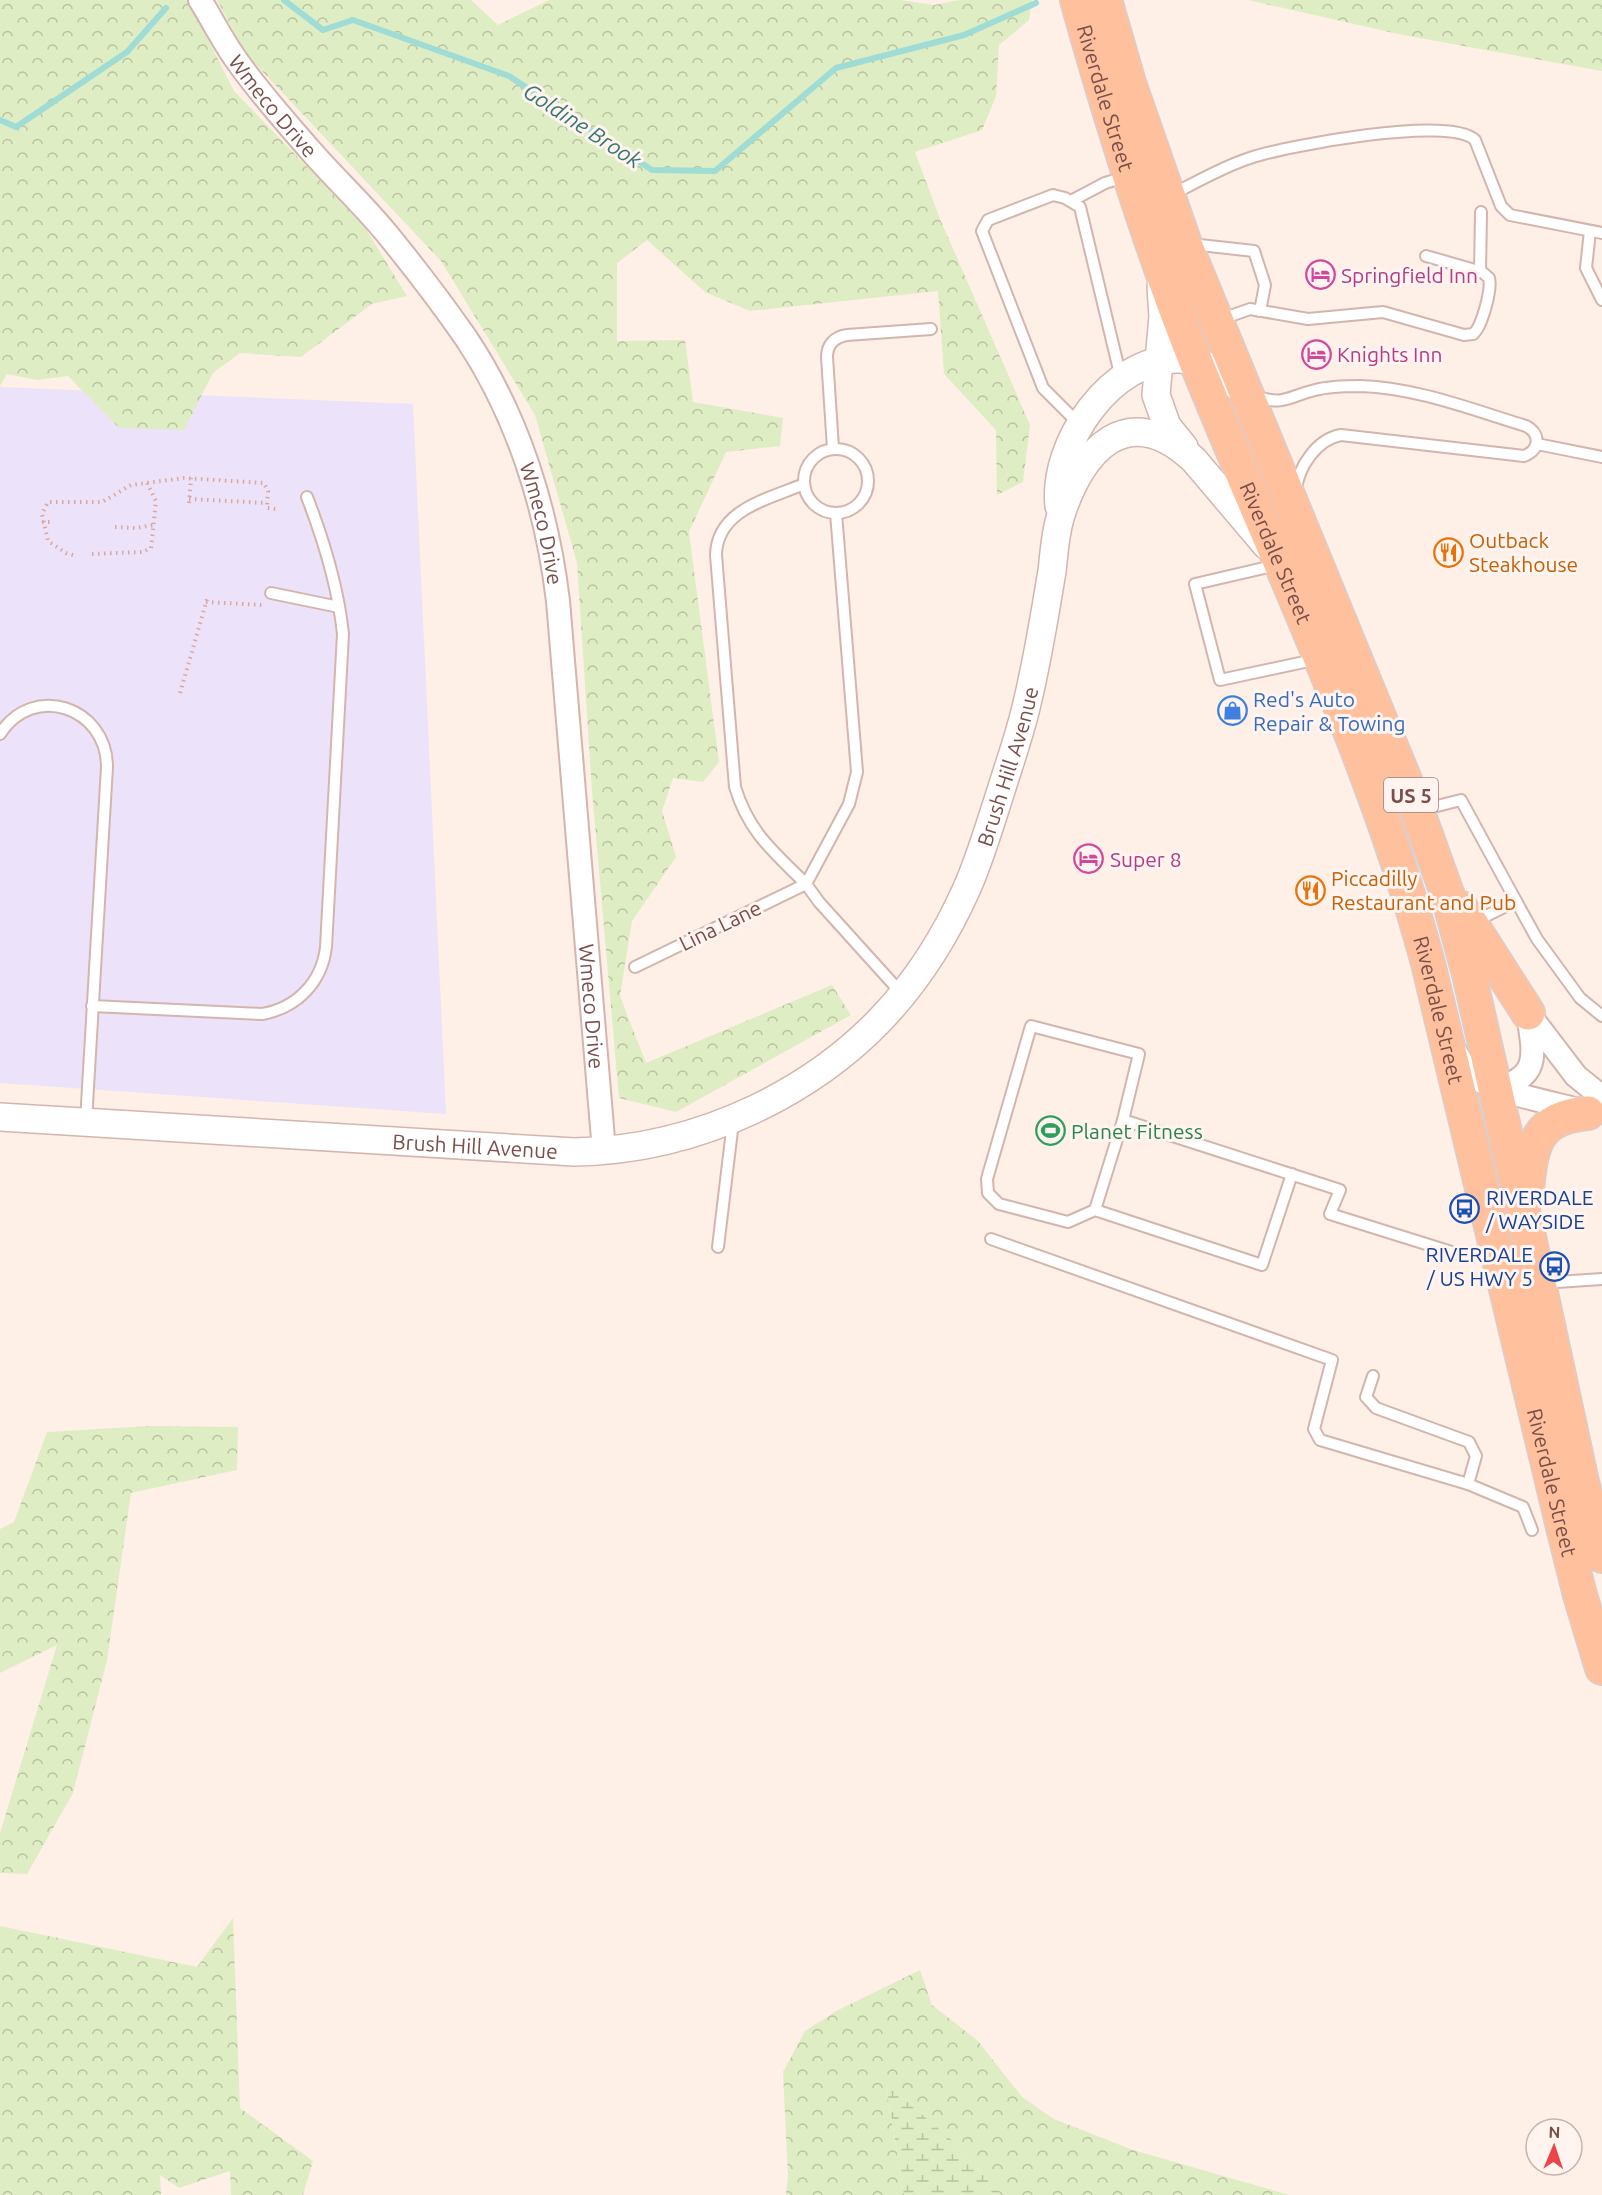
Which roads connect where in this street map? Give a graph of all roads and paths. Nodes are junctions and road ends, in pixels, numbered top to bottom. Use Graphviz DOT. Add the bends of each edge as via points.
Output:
graph roads {
  1 [pos="200,0"];
  2 [pos="1077,0"];
  3 [pos="1105,0"];
  4 [pos="1130,175"];
  5 [pos="1168,196"];
  6 [pos="1071,201"];
  7 [pos="1481,212"];
  8 [pos="1590,231"];
  9 [pos="1602,233"];
  10 [pos="1152,243"];
  11 [pos="1185,244"];
  12 [pos="1426,256"];
  13 [pos="1480,272"];
  14 [pos="1602,300"];
  15 [pos="1260,311"];
  16 [pos="1215,321"];
  17 [pos="931,329"];
  18 [pos="1158,360"];
  19 [pos="1196,362"];
  20 [pos="1122,379"];
  21 [pos="1246,393"];
  22 [pos="1084,418"];
  23 [pos="1134,432"];
  24 [pos="1537,444"];
  25 [pos="833,448"];
  26 [pos="1602,457"];
  27 [pos="1194,460"];
  28 [pos="191,478"];
  29 [pos="147,483"];
  30 [pos="804,484"];
  31 [pos="307,496"];
  32 [pos="267,503"];
  33 [pos="276,509"];
  34 [pos="836,513"];
  35 [pos="1295,513"];
  36 [pos="1060,519"];
  37 [pos="42,522"];
  38 [pos="53,522"];
  39 [pos="154,525"];
  40 [pos="115,527"];
  41 [pos="73,555"];
  42 [pos="92,555"];
  43 [pos="1278,561"];
  44 [pos="271,593"];
  45 [pos="208,596"];
  46 [pos="206,602"];
  47 [pos="266,606"];
  48 [pos="339,607"];
  49 [pos="1320,658"];
  50 [pos="180,693"];
  51 [pos="0,734"];
  52 [pos="1418,811"];
  53 [pos="806,884"];
  54 [pos="1516,901"];
  55 [pos="1464,926"];
  56 [pos="634,967"];
  57 [pos="903,995"];
  58 [pos="92,1006"];
  59 [pos="1528,1013"];
  60 [pos="1602,1016"];
  61 [pos="1445,1034"];
  62 [pos="1496,1088"];
  63 [pos="1597,1108"];
  64 [pos="0,1117"];
  65 [pos="733,1119"];
  66 [pos="1123,1120"];
  67 [pos="86,1121"];
  68 [pos="604,1151"];
  69 [pos="1292,1174"];
  70 [pos="1095,1210"];
  71 [pos="1529,1237"];
  72 [pos="991,1239"];
  73 [pos="718,1247"];
  74 [pos="1496,1249"];
  75 [pos="1602,1279"];
  76 [pos="1539,1284"];
  77 [pos="1373,1376"];
  78 [pos="1468,1484"];
  79 [pos="1597,1520"];
  80 [pos="1532,1530"];
  81 [pos="1602,1556"];
  82 [pos="1602,1668"];
  1 -- 68 [label="street, Wmeco Drive" via="259,89 392,239 466,338 490,379 528,464 552,555 558,601"];
  2 -- 4 [label="main road, Riverdale Street / US 5"];
  3 -- 5 [label="main road, Riverdale Street / US 5"];
  4 -- 6 [label="lane"];
  4 -- 10 [label="main road, Riverdale Street / US 5"];
  5 -- 8 [label="lane" via="1233,164 1272,151 1380,133 1457,132 1475,140 1506,212 1514,217"];
  5 -- 11 [label="main road, Riverdale Street / US 5"];
  6 -- 20 [label="lane" via="1080,207"];
  6 -- 22 [label="lane" via="1053,195 988,220 982,231 1043,388"];
  7 -- 13 [label="lane"];
  8 -- 9 [label="lane"];
  8 -- 14 [label="lane" via="1586,268"];
  10 -- 18 [label="street" via="1162,296"];
  10 -- 19 [label="main road, Riverdale Street / US 5"];
  11 -- 15 [label="lane" via="1254,251 1265,285"];
  11 -- 16 [label="main road, Riverdale Street / US 5"];
  12 -- 13 [label="lane"];
  13 -- 15 [label="lane" via="1489,278 1490,287 1478,330 1470,336 1383,312 1308,319"];
  15 -- 16 [label="lane" via="1246,310"];
  16 -- 21 [label="main road, Riverdale Street / US 5"];
  17 -- 25 [label="lane" via="847,335 830,344 827,357"];
  18 -- 19 [label="street, Brush Hill Avenue"];
  18 -- 20 [label="street, Brush Hill Avenue"];
  18 -- 27 [label="street" via="1159,407 1167,426"];
  19 -- 21 [label="street, Brush Hill Avenue" via="1218,371"];
  19 -- 43 [label="main road, Riverdale Street / US 5"];
  20 -- 22 [label="street, Brush Hill Avenue"];
  21 -- 24 [label="lane" via="1278,402 1332,387 1394,389 1526,426 1535,433"];
  21 -- 35 [label="main road, Riverdale Street / US 5"];
  22 -- 23 [label="street"];
  22 -- 36 [label="street, Brush Hill Avenue" via="1059,476"];
  23 -- 27 [label="street" via="1161,436"];
  23 -- 36 [label="street, Brush Hill Avenue" via="1111,439 1092,455"];
  24 -- 26 [label="lane"];
  24 -- 35 [label="lane" via="1524,456 1331,437 1313,453 1300,474"];
  25 -- 30 [label="lane" via="812,459 804,474"];
  25 -- 34 [label="lane" via="857,457 864,464 868,482 861,501"];
  27 -- 43 [label="street"];
  28 -- 29 [label="path"];
  28 -- 32 [label="path" via="264,483"];
  28 -- 32 [label="path" via="189,501"];
  29 -- 37 [label="path" via="125,487 102,502 50,501 43,510"];
  29 -- 39 [label="path" via="156,501"];
  30 -- 34 [label="lane" via="812,501"];
  30 -- 53 [label="lane" via="731,518 721,531 716,555 735,787 752,828"];
  31 -- 48 [label="lane" via="328,556"];
  32 -- 33 [label="path" via="267,508"];
  34 -- 53 [label="lane" via="857,772 849,804"];
  35 -- 52 [label="main road, Riverdale Street / US 5"];
  36 -- 57 [label="street, Brush Hill Avenue" via="1028,700 987,832 956,911"];
  37 -- 38 [label="path"];
  37 -- 41 [label="path" via="48,541"];
  39 -- 40 [label="path"];
  39 -- 42 [label="path" via="150,550"];
  43 -- 49 [label="main road, Riverdale Street / US 5"];
  43 -- 49 [label="lane" via="1195,584 1220,681"];
  44 -- 48 [label="lane"];
  45 -- 46 [label="path"];
  46 -- 47 [label="path"];
  46 -- 50 [label="path"];
  48 -- 58 [label="lane" via="343,634 326,947 314,982 291,1004 262,1014"];
  49 -- 61 [label="main road, Riverdale Street / US 5" via="1402,875"];
  51 -- 58 [label="lane" via="24,712 53,706 87,720 104,745 107,767"];
  52 -- 54 [label="lane" via="1461,800"];
  52 -- 55 [label="main road, Riverdale Street / US 5"];
  53 -- 56 [label="lane, Lina Lane"];
  53 -- 57 [label="lane"];
  54 -- 55 [label="lane"];
  54 -- 60 [label="lane" via="1537,939 1580,998"];
  55 -- 59 [label="main road, Riverdale Street"];
  55 -- 62 [label="main road, Riverdale Street"];
  57 -- 65 [label="street, Brush Hill Avenue" via="839,1059 796,1087"];
  58 -- 67 [label="lane"];
  59 -- 62 [label="street" via="1532,1041 1529,1068 1515,1083"];
  59 -- 63 [label="street"];
  61 -- 62 [label="street" via="1473,1076"];
  61 -- 74 [label="main road, Riverdale Street / US 5"];
  62 -- 63 [label="street"];
  62 -- 71 [label="main road, Riverdale Street"];
  63 -- 71 [label="main road" via="1559,1119 1543,1130 1535,1142 1527,1190"];
  64 -- 67 [label="street, Brush Hill Avenue"];
  65 -- 68 [label="street, Brush Hill Avenue" via="687,1136"];
  65 -- 73 [label="lane"];
  66 -- 69 [label="lane"];
  66 -- 70 [label="lane"];
  66 -- 70 [label="lane" via="1139,1054 1031,1026 991,1161 988,1193 999,1204 1068,1222"];
  67 -- 68 [label="street, Brush Hill Avenue" via="472,1147"];
  69 -- 70 [label="lane" via="1263,1265"];
  69 -- 74 [label="lane" via="1340,1190 1330,1214 1458,1254"];
  71 -- 76 [label="main road, Riverdale Street"];
  72 -- 78 [label="lane" via="1332,1360 1314,1429 1320,1440"];
  74 -- 82 [label="main road, Riverdale Street / US 5" via="1580,1595"];
  75 -- 76 [label="lane"];
  76 -- 79 [label="main road, Riverdale Street"];
  77 -- 78 [label="lane" via="1366,1397 1376,1408 1469,1442 1476,1456"];
  78 -- 80 [label="lane" via="1523,1507"];
  79 -- 81 [label="main road, Riverdale Street"];
}
